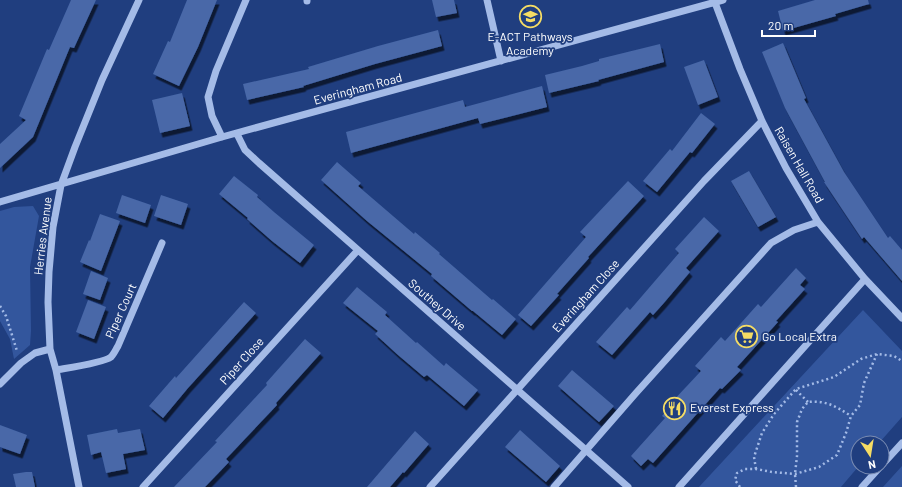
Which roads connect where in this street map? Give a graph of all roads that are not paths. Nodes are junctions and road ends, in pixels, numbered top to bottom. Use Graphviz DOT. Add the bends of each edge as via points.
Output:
graph roads {
  1 [pos="139,0"];
  2 [pos="246,0"];
  3 [pos="487,0"];
  4 [pos="724,0"];
  5 [pos="715,1"];
  6 [pos="501,61"];
  7 [pos="762,121"];
  8 [pos="237,134"];
  9 [pos="222,137"];
  10 [pos="61,185"];
  11 [pos="0,202"];
  12 [pos="818,222"];
  13 [pos="162,244"];
  14 [pos="358,250"];
  15 [pos="865,280"];
  16 [pos="902,318"];
  17 [pos="50,349"];
  18 [pos="56,370"];
  19 [pos="0,384"];
  20 [pos="517,389"];
  21 [pos="902,443"];
  22 [pos="586,450"];
  23 [pos="890,456"];
  24 [pos="873,475"];
  25 [pos="79,487"];
  26 [pos="143,487"];
  27 [pos="430,487"];
  28 [pos="554,487"];
  29 [pos="628,487"];
  30 [pos="679,487"];
  31 [pos="862,487"];
  1 -- 10 [label="street, Herries Avenue" via="102,80"];
  2 -- 9 [label="street" via="216,71 208,97 212,116"];
  3 -- 6 [label="street"];
  4 -- 5 [label="street, Everingham Road"];
  5 -- 6 [label="street, Everingham Road"];
  5 -- 7 [label="street, Raisen Hall Road"];
  6 -- 8 [label="street, Everingham Road"];
  7 -- 12 [label="street, Raisen Hall Road"];
  7 -- 20 [label="street, Everingham Close" via="704,181"];
  8 -- 9 [label="street, Everingham Road"];
  8 -- 14 [label="street, Southey Drive" via="246,150 259,163"];
  9 -- 10 [label="street, Everingham Road"];
  10 -- 11 [label="street, Everingham Road"];
  10 -- 17 [label="street, Herries Avenue" via="53,227 49,272"];
  12 -- 15 [label="street, Raisen Hall Road"];
  12 -- 22 [label="street" via="794,230 771,243"];
  13 -- 18 [label="street, Piper Court" via="118,346 110,357"];
  14 -- 20 [label="street, Southey Drive"];
  14 -- 26 [label="street, Piper Close"];
  15 -- 16 [label="street, Raisen Hall Road"];
  15 -- 30 [label="street"];
  17 -- 18 [label="street, Herries Avenue"];
  17 -- 19 [label="street" via="35,353"];
  18 -- 25 [label="street, Herries Avenue"];
  20 -- 22 [label="street, Southey Drive"];
  20 -- 27 [label="street, Everingham Close"];
  21 -- 23 [label="street"];
  22 -- 28 [label="street"];
  22 -- 29 [label="street, Southey Drive"];
  24 -- 31 [label="street"];
}
